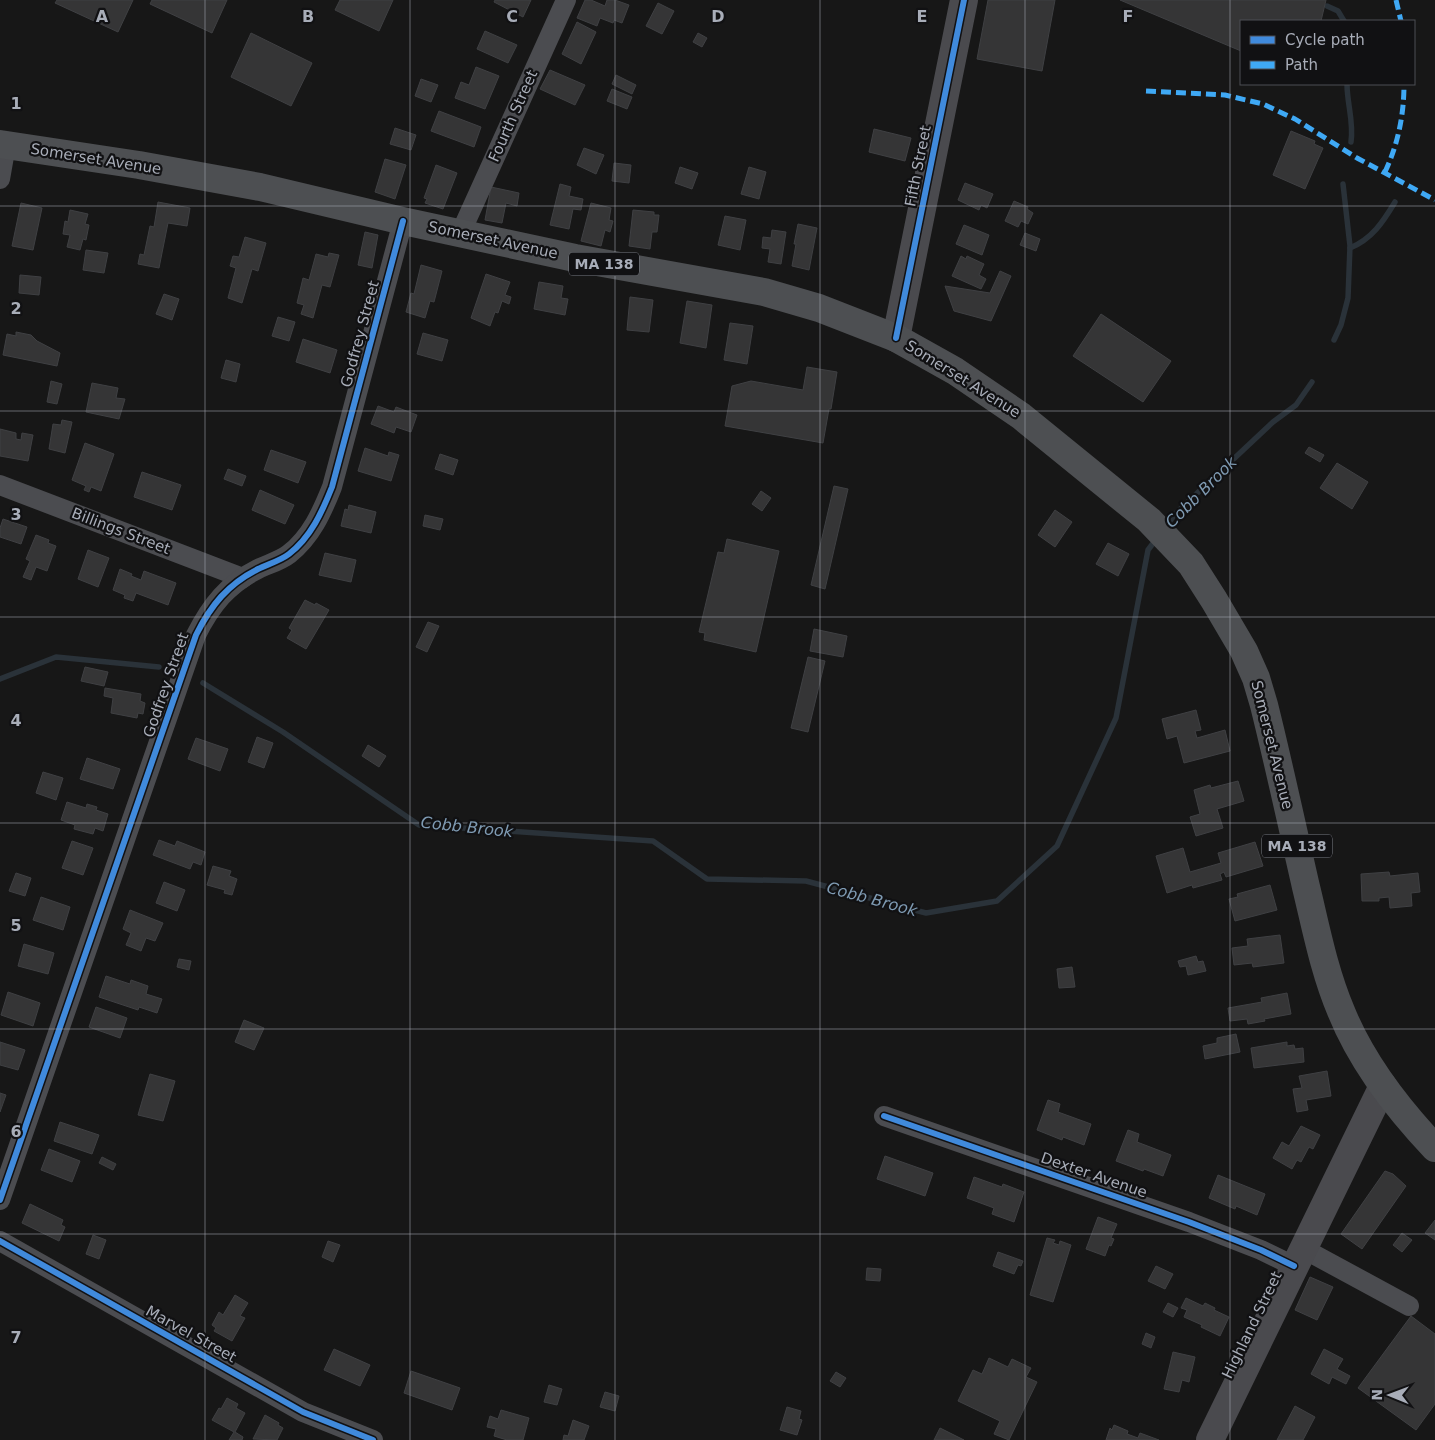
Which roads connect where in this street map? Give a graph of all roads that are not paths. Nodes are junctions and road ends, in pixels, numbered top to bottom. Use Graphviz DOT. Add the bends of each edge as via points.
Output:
graph roads {
  1 [pos="566,0"];
  2 [pos="964,0"];
  3 [pos="3,145"];
  4 [pos="0,179"];
  5 [pos="403,221"];
  6 [pos="461,232"];
  7 [pos="896,338"];
  8 [pos="0,485"];
  9 [pos="243,578"];
  10 [pos="1383,1086"];
  11 [pos="884,1116"];
  12 [pos="1435,1148"];
  13 [pos="0,1200"];
  14 [pos="0,1241"];
  15 [pos="1298,1257"];
  16 [pos="1409,1306"];
  17 [pos="373,1440"];
  18 [pos="1210,1440"];
  1 -- 6 [label="street, Fourth Street"];
  2 -- 7 [label="street, Fifth Street"];
  3 -- 4 [label="street"];
  3 -- 5 [label="main road, Somerset Avenue / MA 138" via="252,185"];
  5 -- 6 [label="main road, Somerset Avenue / MA 138"];
  5 -- 9 [label="street, Godfrey Street" via="322,514 289,554"];
  6 -- 7 [label="main road, Somerset Avenue / MA 138" via="584,260 764,292 818,308"];
  7 -- 10 [label="main road, Somerset Avenue / MA 138" via="955,370 1020,416 1149,520 1190,564 1214,600 1256,678 1328,974 1341,1013"];
  8 -- 9 [label="street, Billings Street"];
  9 -- 13 [label="street, Godfrey Street" via="206,614 196,634"];
  10 -- 12 [label="main road, Somerset Avenue / MA 138"];
  10 -- 15 [label="street, Highland Street"];
  11 -- 15 [label="street, Dexter Avenue" via="1261,1250"];
  14 -- 17 [label="street, Marvel Street" via="304,1412"];
  15 -- 16 [label="street, Dexter Avenue"];
  15 -- 18 [label="street, Highland Street"];
}
